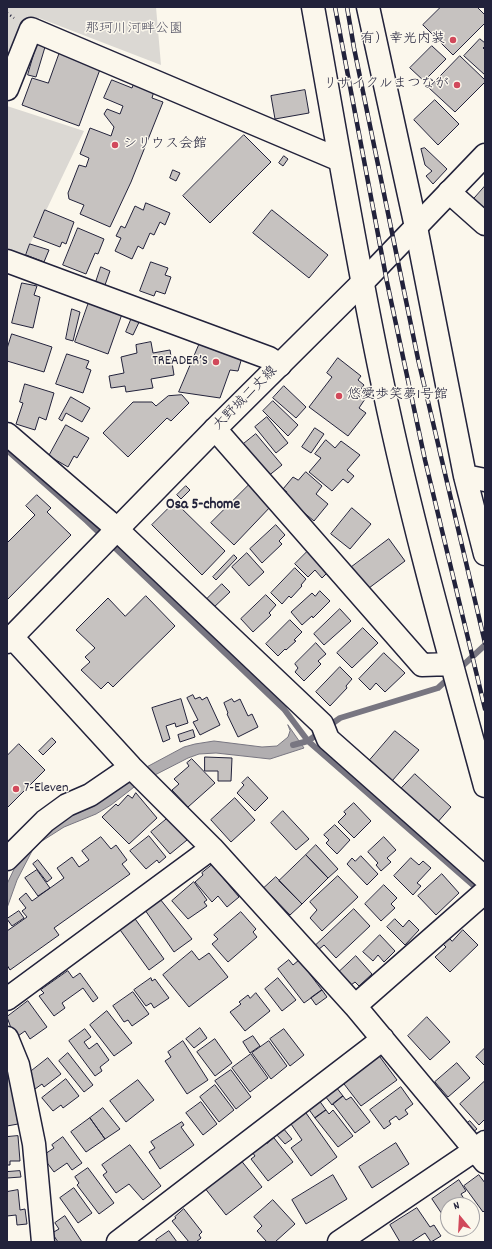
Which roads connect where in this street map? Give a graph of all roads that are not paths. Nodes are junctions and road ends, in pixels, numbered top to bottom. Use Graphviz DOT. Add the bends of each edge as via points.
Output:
graph roads {
  1 [pos="313,7"];
  2 [pos="368,7"];
  3 [pos="7,89"];
  4 [pos="485,156"];
  5 [pos="340,160"];
  6 [pos="450,192"];
  7 [pos="485,224"];
  8 [pos="416,227"];
  9 [pos="7,261"];
  10 [pos="363,282"];
  11 [pos="280,365"];
  12 [pos="215,429"];
  13 [pos="7,434"];
  14 [pos="475,478"];
  15 [pos="117,530"];
  16 [pos="485,554"];
  17 [pos="9,640"];
  18 [pos="451,664"];
  19 [pos="131,768"];
  20 [pos="485,786"];
  21 [pos="212,848"];
  22 [pos="7,859"];
  23 [pos="483,890"];
  24 [pos="7,999"];
  25 [pos="355,1006"];
  26 [pos="7,1038"];
  27 [pos="383,1039"];
  28 [pos="482,1151"];
  29 [pos="42,1242"];
  30 [pos="118,1242"];
  31 [pos="339,1242"];
  1 -- 5 [label="street"];
  2 -- 8 [label="street"];
  3 -- 5 [label="street" via="31,29"];
  4 -- 6 [label="street, 大野城二丈線"];
  5 -- 10 [label="street"];
  6 -- 7 [label="street"];
  6 -- 8 [label="street, 大野城二丈線"];
  8 -- 10 [label="street, 大野城二丈線"];
  8 -- 14 [label="street"];
  9 -- 11 [label="street" via="269,358"];
  10 -- 11 [label="street, 大野城二丈線"];
  10 -- 18 [label="street" via="386,398"];
  11 -- 12 [label="street, 大野城二丈線"];
  12 -- 15 [label="street, 大野城二丈線"];
  12 -- 18 [label="street" via="422,665"];
  13 -- 15 [label="street"];
  14 -- 16 [label="street"];
  15 -- 17 [label="street, 大野城二丈線"];
  15 -- 23 [label="street" via="325,731"];
  17 -- 19 [label="street"];
  18 -- 20 [label="street"];
  19 -- 21 [label="street"];
  19 -- 22 [label="street" via="90,795 66,805 45,821"];
  21 -- 24 [label="street"];
  21 -- 25 [label="street"];
  23 -- 25 [label="street"];
  25 -- 27 [label="street"];
  26 -- 29 [label="street" via="18,1065 34,1144"];
  27 -- 28 [label="street"];
  27 -- 30 [label="street"];
  28 -- 31 [label="street"];
}
